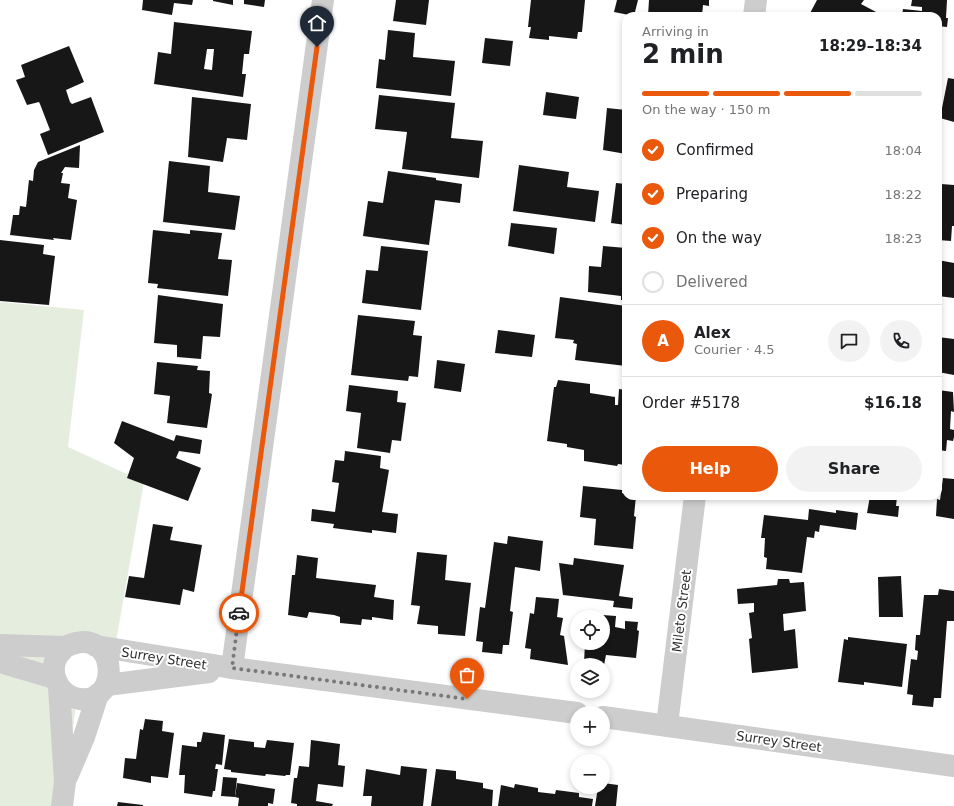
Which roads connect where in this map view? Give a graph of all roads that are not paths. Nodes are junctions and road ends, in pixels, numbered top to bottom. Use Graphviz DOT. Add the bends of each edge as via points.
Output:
graph roads {
  1 [pos="323,0"];
  2 [pos="756,0"];
  3 [pos="754,12"];
  4 [pos="695,500"];
  5 [pos="0,645"];
  6 [pos="96,646"];
  7 [pos="65,648"];
  8 [pos="0,662"];
  9 [pos="232,668"];
  10 [pos="57,682"];
  11 [pos="102,689"];
  12 [pos="570,712"];
  13 [pos="610,718"];
  14 [pos="667,725"];
  15 [pos="954,766"];
  16 [pos="66,782"];
  17 [pos="62,806"];
  1 -- 9 [label="street"];
  2 -- 3 [label="street"];
  4 -- 14 [label="street, Mileto Street"];
  5 -- 7 [label="street"];
  6 -- 7 [label="street" via="87,642 74,643"];
  6 -- 9 [label="street, Surrey Street"];
  6 -- 11 [label="street" via="105,654 109,663 110,676"];
  7 -- 10 [label="street" via="57,657 54,666"];
  8 -- 10 [label="street"];
  9 -- 11 [label="street, Surrey Street"];
  9 -- 12 [label="street, Surrey Street"];
  10 -- 11 [label="street" via="68,695 77,699 90,698"];
  10 -- 16 [label="street"];
  11 -- 16 [label="street"];
  13 -- 14 [label="street, Surrey Street"];
  14 -- 15 [label="street, Surrey Street"];
  16 -- 17 [label="street"];
}
